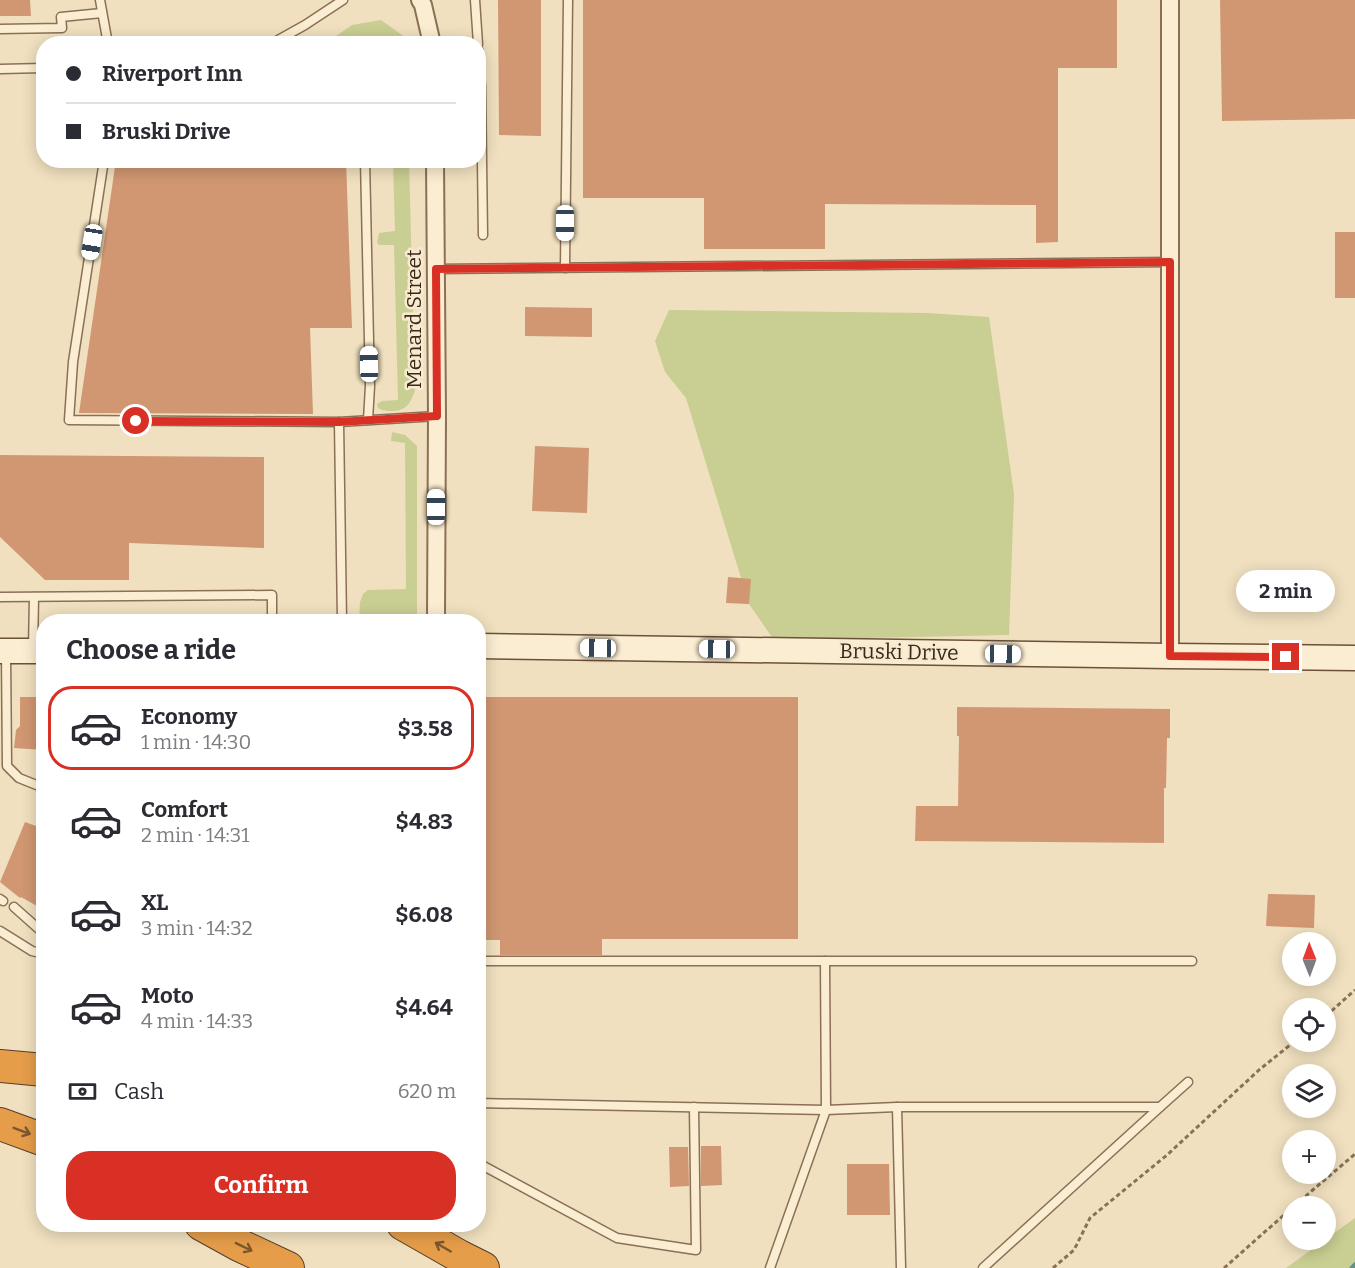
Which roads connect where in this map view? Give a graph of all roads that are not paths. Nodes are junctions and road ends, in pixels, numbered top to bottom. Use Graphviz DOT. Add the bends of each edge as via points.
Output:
graph roads {
  1 [pos="100,0"];
  2 [pos="343,0"];
  3 [pos="420,0"];
  4 [pos="475,0"];
  5 [pos="568,0"];
  6 [pos="1170,0"];
  7 [pos="102,13"];
  8 [pos="0,29"];
  9 [pos="106,36"];
  10 [pos="285,36"];
  11 [pos="430,36"];
  12 [pos="477,36"];
  13 [pos="36,68"];
  14 [pos="0,69"];
  15 [pos="103,168"];
  16 [pos="365,168"];
  17 [pos="435,168"];
  18 [pos="482,168"];
  19 [pos="483,235"];
  20 [pos="1170,262"];
  21 [pos="565,268"];
  22 [pos="436,269"];
  23 [pos="437,416"];
  24 [pos="368,420"];
  25 [pos="339,422"];
  26 [pos="0,597"];
  27 [pos="34,597"];
  28 [pos="272,614"];
  29 [pos="342,614"];
  30 [pos="436,614"];
  31 [pos="36,624"];
  32 [pos="486,646"];
  33 [pos="3,651"];
  34 [pos="36,651"];
  35 [pos="1170,656"];
  36 [pos="1355,658"];
  37 [pos="4,766"];
  38 [pos="36,785"];
  39 [pos="14,907"];
  40 [pos="36,927"];
  41 [pos="0,931"];
  42 [pos="36,952"];
  43 [pos="486,961"];
  44 [pos="825,961"];
  45 [pos="1192,961"];
  46 [pos="0,1066"];
  47 [pos="36,1069"];
  48 [pos="1188,1082"];
  49 [pos="486,1103"];
  50 [pos="694,1107"];
  51 [pos="897,1107"];
  52 [pos="1160,1107"];
  53 [pos="826,1110"];
  54 [pos="0,1124"];
  55 [pos="36,1137"];
  56 [pos="486,1167"];
  57 [pos="215,1232"];
  58 [pos="417,1232"];
  59 [pos="288,1268"];
  60 [pos="483,1268"];
  61 [pos="770,1268"];
  62 [pos="901,1268"];
  63 [pos="983,1268"];
  1 -- 7 [label="lane"];
  2 -- 10 [label="lane"];
  3 -- 11 [label="street"];
  4 -- 12 [label="lane"];
  5 -- 21 [label="lane"];
  6 -- 20 [label="street"];
  7 -- 8 [label="lane" via="60,16 62,28"];
  7 -- 9 [label="lane"];
  13 -- 14 [label="lane"];
  15 -- 25 [label="lane" via="73,362 69,420"];
  16 -- 24 [label="lane"];
  17 -- 22 [label="street, Menard Street"];
  18 -- 19 [label="lane"];
  20 -- 21 [label="lane"];
  20 -- 35 [label="street"];
  21 -- 22 [label="lane"];
  22 -- 23 [label="street, Menard Street"];
  23 -- 24 [label="lane"];
  23 -- 30 [label="street, Menard Street"];
  24 -- 25 [label="lane"];
  25 -- 29 [label="lane"];
  26 -- 27 [label="lane"];
  27 -- 28 [label="lane" via="272,595"];
  27 -- 31 [label="lane"];
  32 -- 35 [label="street, Bruski Drive"];
  33 -- 34 [label="street"];
  33 -- 37 [label="lane"];
  35 -- 36 [label="street, Bruski Drive"];
  37 -- 38 [label="lane"];
  39 -- 40 [label="lane"];
  41 -- 42 [label="lane"];
  43 -- 44 [label="lane"];
  44 -- 45 [label="lane"];
  44 -- 53 [label="lane"];
  46 -- 47 [label="highway"];
  48 -- 52 [label="lane"];
  49 -- 50 [label="lane"];
  50 -- 53 [label="lane"];
  50 -- 56 [label="lane" via="696,1250 617,1238"];
  51 -- 52 [label="lane"];
  51 -- 53 [label="lane"];
  51 -- 62 [label="lane"];
  52 -- 63 [label="lane"];
  53 -- 61 [label="lane"];
  54 -- 55 [label="highway, one-way"];
  57 -- 59 [label="highway, one-way"];
  60 -- 58 [label="highway, one-way"];
}
